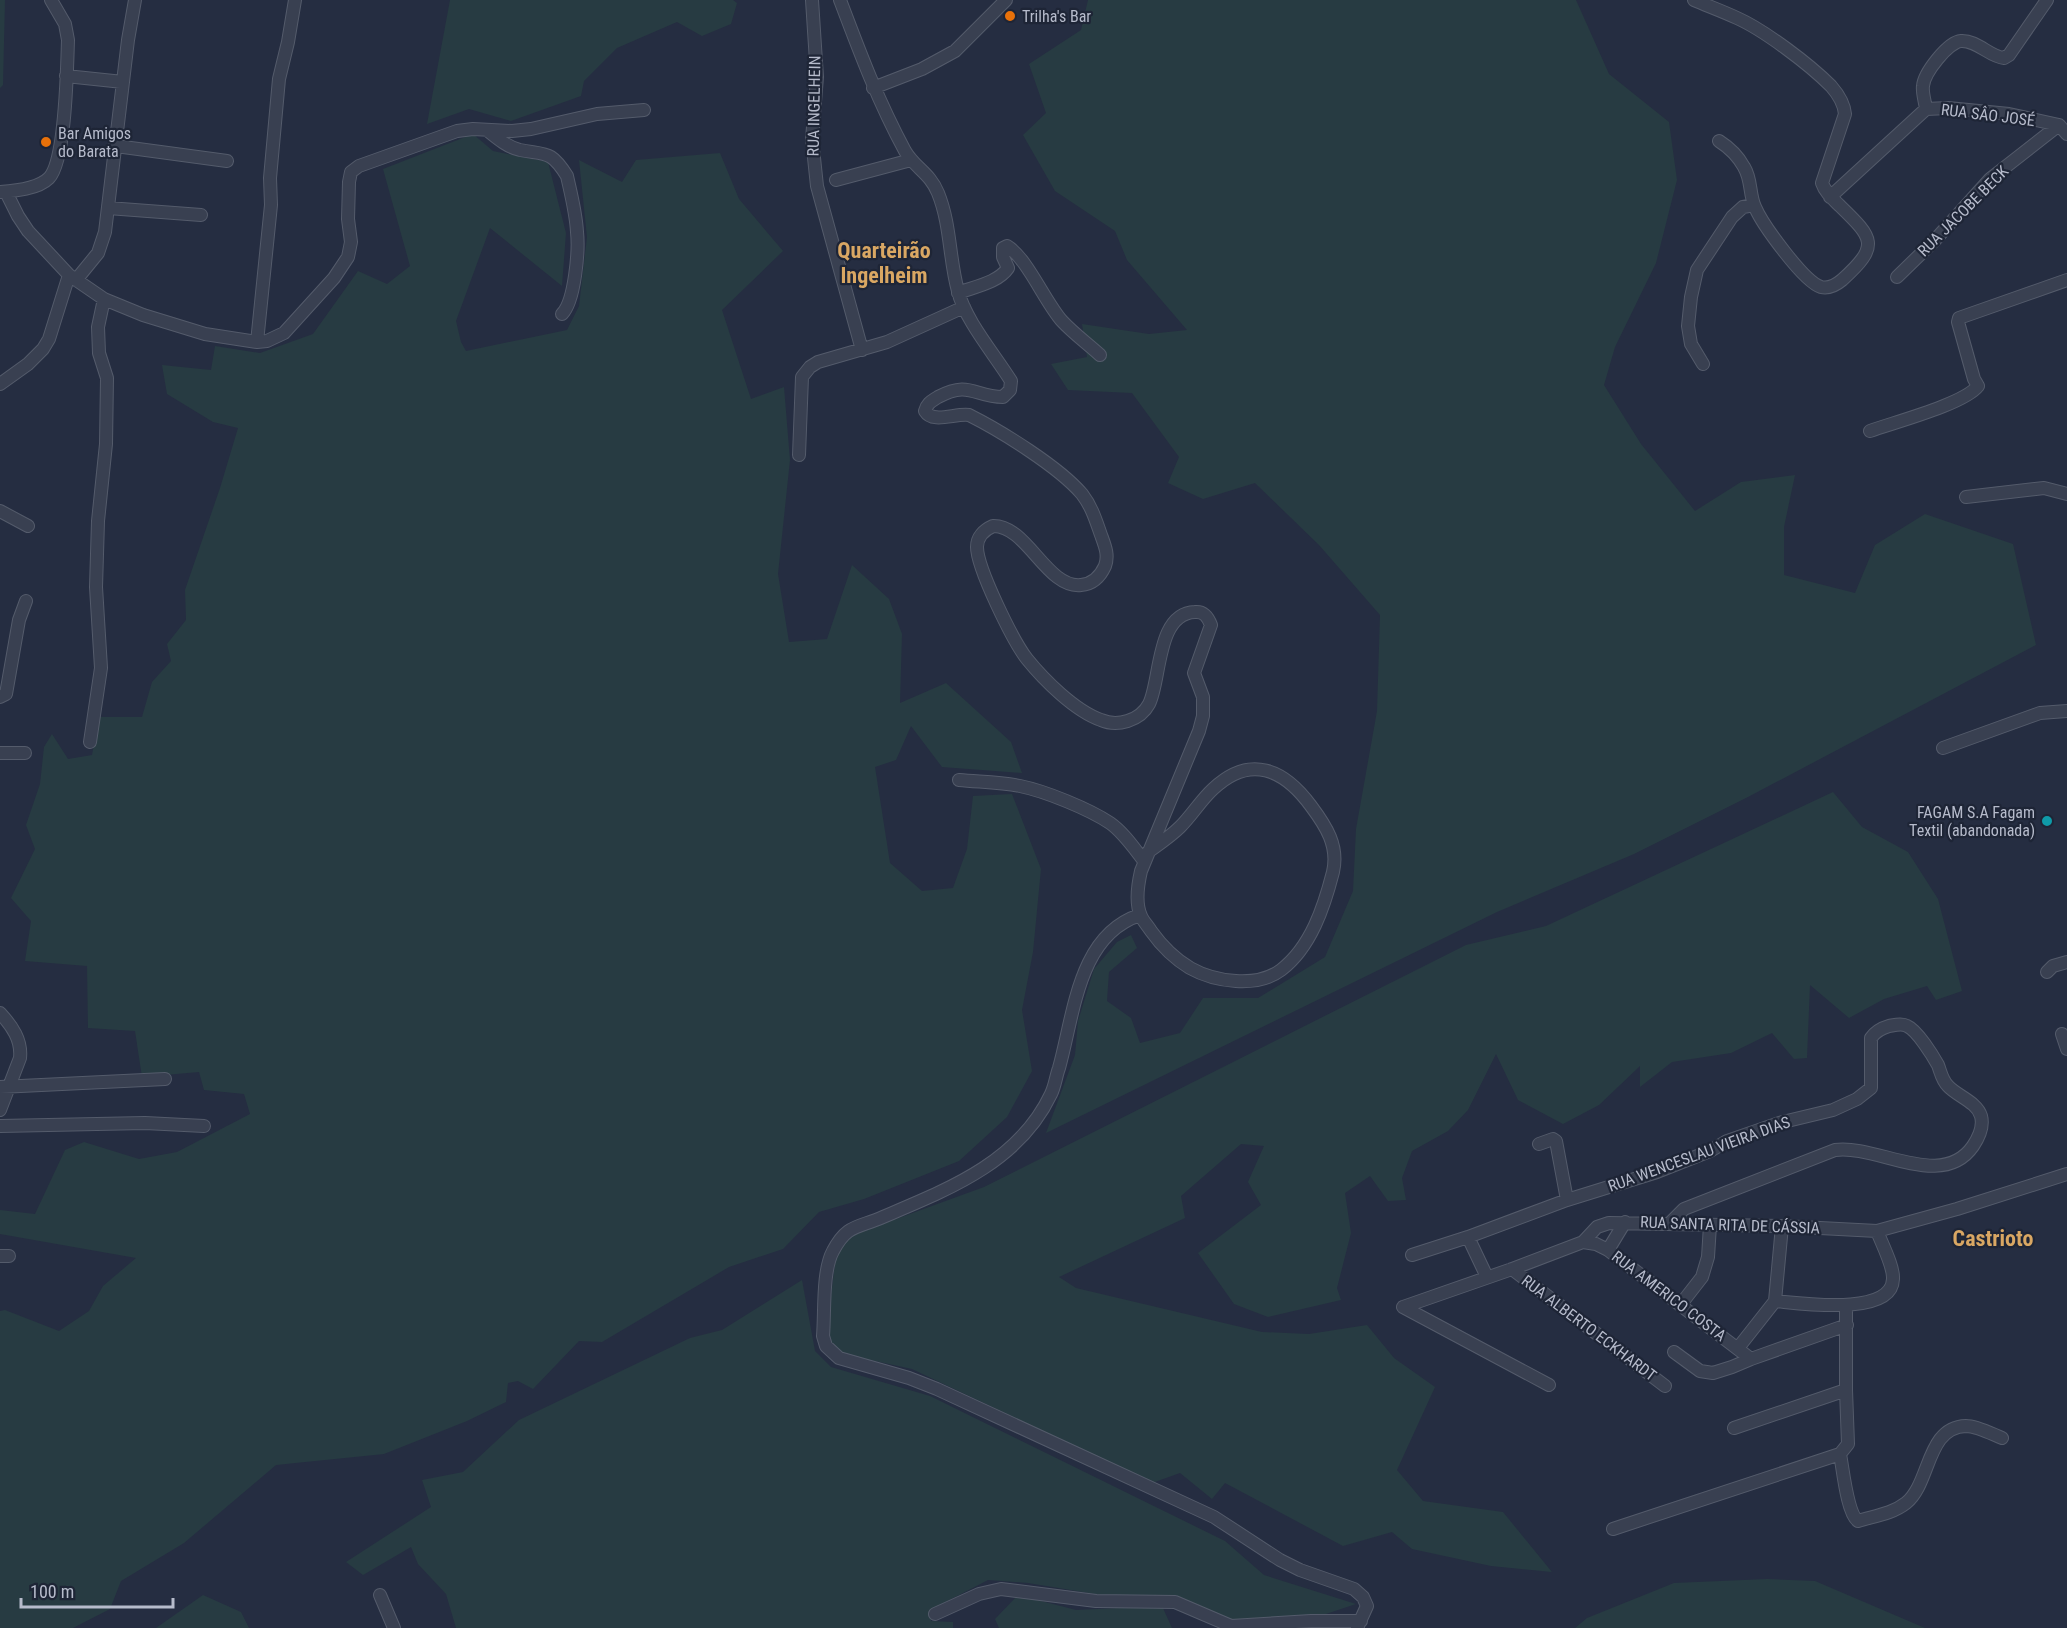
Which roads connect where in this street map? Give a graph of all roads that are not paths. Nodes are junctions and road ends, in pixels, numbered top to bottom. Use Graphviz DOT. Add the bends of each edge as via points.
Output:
graph roads {
  1 [pos="51,0"];
  2 [pos="135,0"];
  3 [pos="295,0"];
  4 [pos="812,0"];
  5 [pos="840,0"];
  6 [pos="1006,0"];
  7 [pos="1694,0"];
  8 [pos="2047,0"];
  9 [pos="66,76"];
  10 [pos="123,82"];
  11 [pos="873,88"];
  12 [pos="1926,109"];
  13 [pos="644,110"];
  14 [pos="488,130"];
  15 [pos="2063,130"];
  16 [pos="1719,141"];
  17 [pos="116,146"];
  18 [pos="911,160"];
  19 [pos="227,161"];
  20 [pos="836,180"];
  21 [pos="3,192"];
  22 [pos="1830,196"];
  23 [pos="1754,205"];
  24 [pos="108,208"];
  25 [pos="201,215"];
  26 [pos="1897,277"];
  27 [pos="73,278"];
  28 [pos="2067,280"];
  29 [pos="958,292"];
  30 [pos="104,299"];
  31 [pos="964,307"];
  32 [pos="562,314"];
  33 [pos="257,342"];
  34 [pos="862,350"];
  35 [pos="1100,355"];
  36 [pos="1703,364"];
  37 [pos="0,384"];
  38 [pos="1870,431"];
  39 [pos="799,455"];
  40 [pos="2067,494"];
  41 [pos="1966,497"];
  42 [pos="0,511"];
  43 [pos="28,526"];
  44 [pos="26,601"];
  45 [pos="0,697"];
  46 [pos="2067,711"];
  47 [pos="90,742"];
  48 [pos="1943,748"];
  49 [pos="0,753"];
  50 [pos="25,753"];
  51 [pos="959,780"];
  52 [pos="1146,856"];
  53 [pos="1140,915"];
  54 [pos="2067,962"];
  55 [pos="2047,972"];
  56 [pos="0,1013"];
  57 [pos="2062,1034"];
  58 [pos="2067,1049"];
  59 [pos="165,1079"];
  60 [pos="5,1087"];
  61 [pos="0,1110"];
  62 [pos="0,1126"];
  63 [pos="204,1126"];
  64 [pos="1539,1144"];
  65 [pos="2067,1174"];
  66 [pos="1567,1200"];
  67 [pos="1625,1222"];
  68 [pos="1669,1224"];
  69 [pos="1710,1225"];
  70 [pos="1782,1226"];
  71 [pos="1877,1231"];
  72 [pos="1468,1237"];
  73 [pos="1583,1242"];
  74 [pos="1608,1250"];
  75 [pos="1412,1255"];
  76 [pos="1512,1269"];
  77 [pos="1487,1277"];
  78 [pos="1775,1301"];
  79 [pos="1681,1304"];
  80 [pos="1846,1306"];
  81 [pos="1847,1325"];
  82 [pos="1738,1347"];
  83 [pos="1674,1352"];
  84 [pos="1751,1359"];
  85 [pos="1549,1385"];
  86 [pos="1665,1386"];
  87 [pos="1846,1390"];
  88 [pos="1734,1428"];
  89 [pos="2002,1438"];
  90 [pos="1840,1454"];
  91 [pos="1613,1529"];
  92 [pos="380,1595"];
  93 [pos="935,1614"];
  94 [pos="1359,1625"];
  95 [pos="394,1628"];
  1 -- 9 [label="street" via="65,24"];
  2 -- 10 [label="street"];
  3 -- 33 [label="street" via="279,79"];
  4 -- 34 [label="street, RUA INGELHEIN" via="817,77 813,164"];
  5 -- 11 [label="street"];
  6 -- 11 [label="street" via="955,51"];
  7 -- 22 [label="street" via="1738,18 1769,37 1831,87 1839,98 1845,114 1822,180"];
  8 -- 12 [label="street" via="2004,58 1972,44 1954,44 1924,79"];
  9 -- 10 [label="street"];
  9 -- 21 [label="street" via="60,150 53,173 38,186"];
  10 -- 17 [label="street"];
  11 -- 18 [label="street"];
  12 -- 15 [label="street, RUA SÂO JOSÉ" via="2009,114"];
  12 -- 22 [label="street, RUA SÂO JOSÉ"];
  13 -- 14 [label="street" via="597,114 531,129"];
  14 -- 32 [label="street" via="511,147 548,154 567,176 578,241 569,304"];
  14 -- 33 [label="street" via="457,131 371,161 351,172 348,257 284,333"];
  15 -- 26 [label="street, RUA JACOBE BECK" via="1990,179"];
  16 -- 23 [label="street" via="1728,146 1746,169"];
  17 -- 19 [label="street"];
  17 -- 24 [label="street"];
  18 -- 20 [label="street"];
  18 -- 29 [label="street" via="930,177 945,211"];
  21 -- 27 [label="street" via="28,231"];
  22 -- 23 [label="street" via="1867,234 1869,242 1859,264 1829,288 1813,283 1802,273"];
  23 -- 36 [label="street" via="1743,207 1732,217 1698,270 1688,326 1691,344"];
  24 -- 25 [label="street"];
  24 -- 27 [label="street" via="98,253"];
  27 -- 30 [label="street"];
  27 -- 37 [label="street" via="43,349"];
  28 -- 38 [label="street" via="1959,318 1977,388 1963,398"];
  29 -- 31 [label="street"];
  29 -- 35 [label="street" via="1006,272 1002,252 1006,246 1022,262 1062,321"];
  30 -- 33 [label="street" via="205,334"];
  30 -- 47 [label="street" via="98,327 99,353 107,378 96,587 101,668"];
  31 -- 34 [label="street"];
  31 -- 52 [label="street" via="1012,386 1003,397 961,388 948,392 928,404 927,415 969,415 1057,471 1083,495 1094,512 1107,553 1097,580 1075,585 1064,582 1005,528 993,526 981,535 977,548 980,564 1009,629 1027,658 1078,708 1100,720 1124,723 1149,705 1163,646 1175,622 1185,614 1202,612 1211,625 1194,673 1203,697 1199,731"];
  34 -- 39 [label="street" via="818,362 802,377"];
  40 -- 41 [label="street" via="2044,488"];
  42 -- 43 [label="street"];
  44 -- 45 [label="street" via="6,694"];
  46 -- 48 [label="street" via="2040,713"];
  49 -- 50 [label="street"];
  51 -- 52 [label="street" via="1041,792 1094,814"];
  52 -- 53 [label="street" via="1138,882"];
  52 -- 53 [label="street" via="1179,829 1213,789 1236,772 1254,768 1265,769 1290,782 1306,800 1326,826 1335,850 1335,864 1322,910 1308,939 1280,971 1264,978 1227,980 1190,968 1170,953"];
  53 -- 94 [label="street" via="1127,919 1096,948 1077,994 1052,1093 1019,1141 973,1175 844,1233 831,1254 827,1273 823,1336 826,1346 839,1358 937,1389 1214,1517 1300,1570 1354,1589 1364,1597 1367,1606"];
  54 -- 55 [label="street"];
  56 -- 60 [label="street" via="14,1030 21,1049"];
  57 -- 58 [label="street"];
  59 -- 60 [label="street"];
  60 -- 61 [label="street"];
  62 -- 63 [label="street"];
  64 -- 66 [label="street" via="1555,1140"];
  65 -- 71 [label="street, RUA SANTA RITA DE CÁSSIA"];
  66 -- 68 [label="street, RUA WENCESLAU VIEIRA DIAS" via="1657,1172 1726,1142 1857,1099 1871,1088 1871,1038 1878,1030 1899,1024 1908,1026 1925,1046 1949,1088 1981,1114 1982,1129 1975,1144 1961,1160 1947,1165 1835,1150 1684,1209"];
  66 -- 72 [label="street, RUA WENCESLAU VIEIRA DIAS"];
  67 -- 68 [label="street, RUA SANTA RITA DE CÁSSIA"];
  67 -- 73 [label="street, RUA SANTA RITA DE CÁSSIA" via="1597,1227"];
  67 -- 74 [label="street"];
  68 -- 69 [label="street, RUA SANTA RITA DE CÁSSIA"];
  69 -- 70 [label="street, RUA SANTA RITA DE CÁSSIA"];
  69 -- 79 [label="street" via="1702,1277"];
  70 -- 71 [label="street, RUA SANTA RITA DE CÁSSIA"];
  70 -- 78 [label="street"];
  71 -- 80 [label="street" via="1893,1275 1892,1287 1875,1300"];
  72 -- 75 [label="street, RUA WENCESLAU VIEIRA DIAS"];
  72 -- 77 [label="street"];
  73 -- 74 [label="street, RUA AMERICO COSTA"];
  73 -- 76 [label="street, RUA SANTA RITA DE CÁSSIA"];
  74 -- 79 [label="street, RUA AMERICO COSTA"];
  76 -- 77 [label="street, RUA SANTA RITA DE CÁSSIA"];
  76 -- 86 [label="street, RUA ALBERTO ECKHARDT"];
  77 -- 85 [label="street, RUA SANTA RITA DE CÁSSIA" via="1403,1307"];
  78 -- 80 [label="street"];
  78 -- 82 [label="street"];
  79 -- 82 [label="street, RUA AMERICO COSTA"];
  80 -- 81 [label="street"];
  81 -- 84 [label="street"];
  81 -- 87 [label="street"];
  82 -- 84 [label="street, RUA AMERICO COSTA"];
  83 -- 84 [label="street" via="1706,1373"];
  87 -- 88 [label="street"];
  87 -- 90 [label="street" via="1848,1444"];
  89 -- 90 [label="street" via="1968,1426 1954,1429 1935,1447 1919,1486 1907,1502 1891,1512 1858,1521 1852,1516"];
  90 -- 91 [label="street"];
  92 -- 95 [label="street"];
  93 -- 94 [label="street" via="979,1594 1001,1589 1096,1600 1175,1602 1221,1623 1240,1627 1311,1621"];
}
